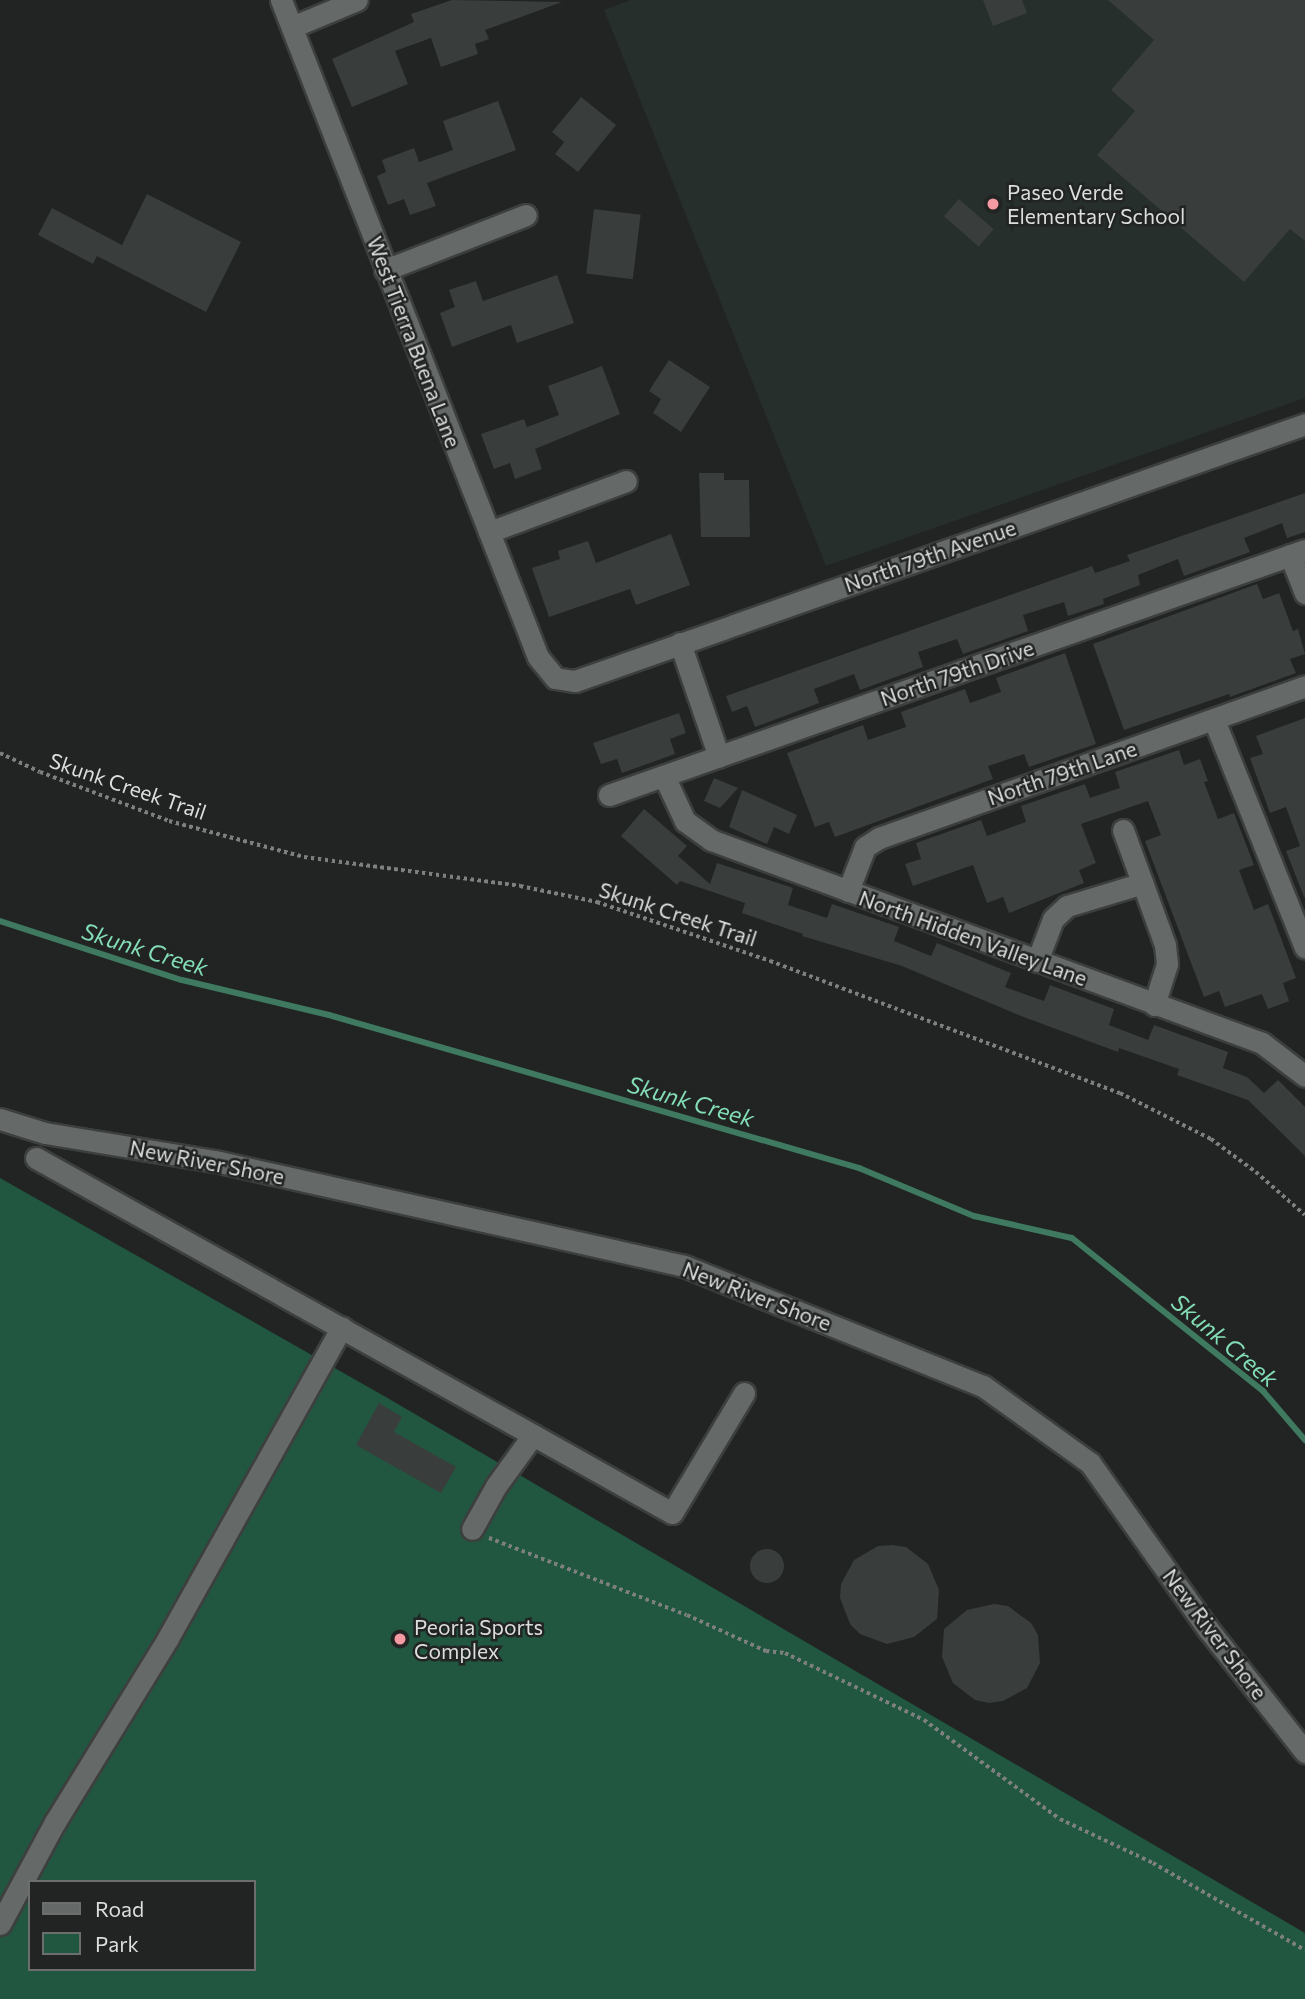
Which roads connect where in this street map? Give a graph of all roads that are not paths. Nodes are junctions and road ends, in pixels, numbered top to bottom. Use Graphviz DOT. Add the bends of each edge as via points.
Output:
graph roads {
  1 [pos="281,0"];
  2 [pos="358,0"];
  3 [pos="292,27"];
  4 [pos="526,215"];
  5 [pos="385,270"];
  6 [pos="1305,424"];
  7 [pos="626,481"];
  8 [pos="489,532"];
  9 [pos="1298,552"];
  10 [pos="1305,593"];
  11 [pos="680,643"];
  12 [pos="555,678"];
  13 [pos="1305,686"];
  14 [pos="1213,720"];
  15 [pos="719,757"];
  16 [pos="664,776"];
  17 [pos="609,795"];
  18 [pos="1123,830"];
  19 [pos="1143,883"];
  20 [pos="848,891"];
  21 [pos="1305,947"];
  22 [pos="1037,961"];
  23 [pos="1154,1005"];
  24 [pos="1304,1072"];
  25 [pos="0,1119"];
  26 [pos="36,1158"];
  27 [pos="342,1327"];
  28 [pos="744,1393"];
  29 [pos="533,1434"];
  30 [pos="472,1529"];
  31 [pos="1305,1752"];
  32 [pos="0,1924"];
  1 -- 3 [label="street, West Tierra Buena Lane"];
  2 -- 3 [label="street"];
  3 -- 5 [label="street, West Tierra Buena Lane"];
  4 -- 5 [label="street"];
  5 -- 8 [label="street, West Tierra Buena Lane"];
  6 -- 11 [label="street, North 79th Avenue"];
  7 -- 8 [label="street"];
  8 -- 12 [label="street, West Tierra Buena Lane" via="538,657"];
  9 -- 10 [label="street"];
  9 -- 15 [label="street, North 79th Drive"];
  11 -- 12 [label="street, North 79th Avenue" via="575,681"];
  11 -- 15 [label="street"];
  13 -- 14 [label="street, North 79th Lane"];
  14 -- 20 [label="street, North 79th Lane" via="879,838 864,848"];
  14 -- 21 [label="street"];
  15 -- 16 [label="street, North 79th Drive"];
  16 -- 17 [label="street, North 79th Drive"];
  16 -- 20 [label="street, North Hidden Valley Lane" via="684,821 711,840"];
  18 -- 19 [label="street"];
  19 -- 22 [label="street" via="1068,906 1053,919"];
  19 -- 23 [label="street" via="1167,964"];
  20 -- 22 [label="street, North Hidden Valley Lane"];
  22 -- 23 [label="street, North Hidden Valley Lane"];
  23 -- 24 [label="street, North Hidden Valley Lane" via="1262,1043"];
  25 -- 31 [label="street, New River Shore" via="45,1133 215,1161 684,1266 983,1386 1090,1462 1208,1629"];
  26 -- 27 [label="street"];
  27 -- 29 [label="street"];
  27 -- 32 [label="street" via="168,1638 55,1822"];
  28 -- 29 [label="street" via="672,1513"];
  29 -- 30 [label="street"];
}
